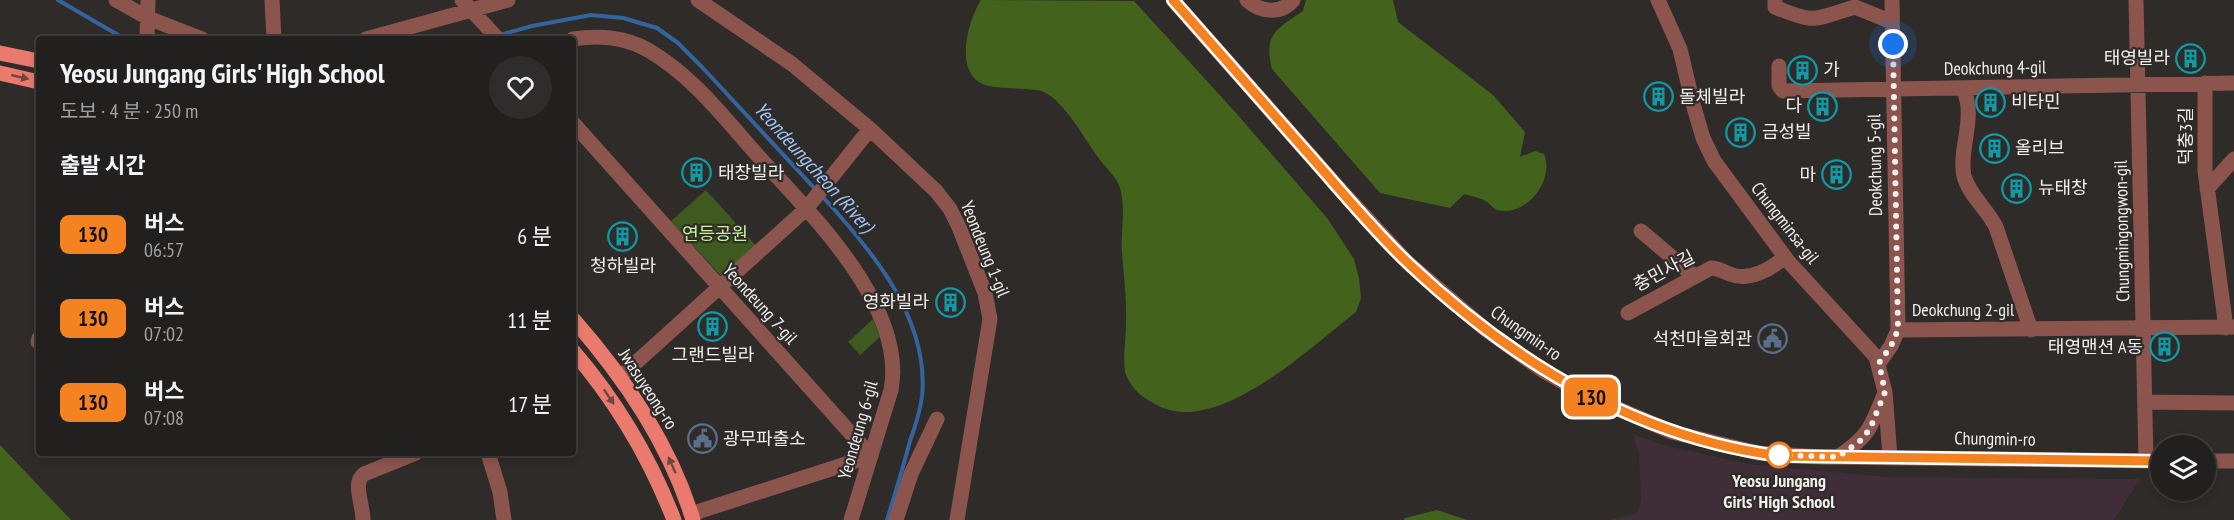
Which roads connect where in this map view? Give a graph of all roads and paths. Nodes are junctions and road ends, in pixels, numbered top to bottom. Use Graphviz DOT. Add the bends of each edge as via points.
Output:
graph roads {
  1 [pos="116,0"];
  2 [pos="148,0"];
  3 [pos="272,0"];
  4 [pos="508,0"];
  5 [pos="698,0"];
  6 [pos="1173,0"];
  7 [pos="1247,0"];
  8 [pos="1293,0"];
  9 [pos="1658,0"];
  10 [pos="1775,0"];
  11 [pos="1892,0"];
  12 [pos="2136,0"];
  13 [pos="466,5"];
  14 [pos="148,18"];
  15 [pos="1892,22"];
  16 [pos="147,36"];
  17 [pos="194,36"];
  18 [pos="274,36"];
  19 [pos="375,36"];
  20 [pos="495,36"];
  21 [pos="576,39"];
  22 [pos="0,53"];
  23 [pos="36,60"];
  24 [pos="1779,66"];
  25 [pos="0,73"];
  26 [pos="36,81"];
  27 [pos="2205,83"];
  28 [pos="2234,83"];
  29 [pos="2138,85"];
  30 [pos="1963,88"];
  31 [pos="1894,89"];
  32 [pos="870,129"];
  33 [pos="576,130"];
  34 [pos="2234,159"];
  35 [pos="2207,189"];
  36 [pos="806,209"];
  37 [pos="1641,231"];
  38 [pos="1784,257"];
  39 [pos="1694,276"];
  40 [pos="719,288"];
  41 [pos="1628,313"];
  42 [pos="576,323"];
  43 [pos="2230,328"];
  44 [pos="2143,329"];
  45 [pos="1898,330"];
  46 [pos="2031,330"];
  47 [pos="576,355"];
  48 [pos="1879,363"];
  49 [pos="620,377"];
  50 [pos="1885,392"];
  51 [pos="2145,402"];
  52 [pos="2234,403"];
  53 [pos="937,420"];
  54 [pos="2150,439"];
  55 [pos="409,456"];
  56 [pos="489,456"];
  57 [pos="871,456"];
  58 [pos="1838,457"];
  59 [pos="1890,457"];
  60 [pos="2150,461"];
  61 [pos="2216,461"];
  62 [pos="2234,461"];
  63 [pos="692,517"];
  64 [pos="363,520"];
  65 [pos="504,520"];
  66 [pos="674,520"];
  67 [pos="851,520"];
  68 [pos="896,520"];
  69 [pos="957,520"];
  1 -- 14 [label="street"];
  2 -- 14 [label="street"];
  3 -- 18 [label="street"];
  4 -- 13 [label="street"];
  5 -- 32 [label="street, Yeondeung 1-gil" via="792,64"];
  6 -- 58 [label="street, Chungmin-ro" via="1407,262 1485,330 1542,370 1586,395 1672,432 1758,453"];
  7 -- 8 [label="street" via="1258,8 1273,10"];
  9 -- 38 [label="street, Chungminsa-gil" via="1680,50 1692,104 1714,161"];
  10 -- 15 [label="street" via="1775,7 1807,20 1855,7"];
  11 -- 15 [label="street, Deokchung 5-gil"];
  12 -- 29 [label="street, Chungmingongwon-gil"];
  13 -- 19 [label="street"];
  13 -- 20 [label="street"];
  14 -- 16 [label="street"];
  14 -- 17 [label="street"];
  15 -- 31 [label="street, Deokchung 5-gil"];
  21 -- 36 [label="street, Yeondeung 6-gil" via="621,40 648,50 675,69"];
  22 -- 23 [label="main road"];
  24 -- 31 [label="street, Deokchung 4-gil" via="1779,86 1783,91"];
  25 -- 26 [label="main road, one-way"];
  27 -- 28 [label="street, Deokchung 4-gil"];
  27 -- 29 [label="street, Deokchung 4-gil"];
  27 -- 35 [label="street, 덕충3길"];
  29 -- 30 [label="street, Deokchung 4-gil"];
  29 -- 44 [label="street, Chungmingongwon-gil"];
  30 -- 31 [label="street, Deokchung 4-gil"];
  30 -- 46 [label="street, Deokchung 2-gil" via="1968,117 1964,175 1996,227"];
  31 -- 45 [label="street, Deokchung 5-gil"];
  32 -- 36 [label="street"];
  32 -- 69 [label="street, Yeondeung 1-gil" via="950,208 988,305 989,325"];
  33 -- 40 [label="street, Yeondeung 7-gil"];
  34 -- 35 [label="street, 덕충3길"];
  35 -- 43 [label="street, 덕충3길"];
  36 -- 40 [label="street"];
  36 -- 57 [label="street, Yeondeung 6-gil" via="856,272 891,348 893,380"];
  37 -- 39 [label="street"];
  38 -- 39 [label="street, 충민사길" via="1773,267 1752,274 1736,276 1716,268"];
  38 -- 48 [label="street, Chungminsa-gil"];
  39 -- 41 [label="street, 충민사길"];
  40 -- 49 [label="street"];
  40 -- 57 [label="street, Yeondeung 7-gil"];
  42 -- 49 [label="main road, Jwasuyeong-ro"];
  43 -- 44 [label="street, Deokchung 2-gil"];
  44 -- 46 [label="street, Deokchung 2-gil"];
  44 -- 51 [label="street, Chungmingongwon-gil"];
  45 -- 46 [label="street, Deokchung 2-gil"];
  45 -- 48 [label="street, Deokchung 2-gil"];
  47 -- 66 [label="main road, Jwasuyeong-ro, one-way" via="642,449"];
  48 -- 50 [label="street, Chungminsa-gil"];
  63 -- 49 [label="main road, Jwasuyeong-ro, one-way" via="670,460"];
  50 -- 58 [label="street" via="1864,438"];
  50 -- 59 [label="street, Chungminsa-gil"];
  51 -- 52 [label="street"];
  51 -- 54 [label="street, Chungmingongwon-gil"];
  53 -- 68 [label="street" via="911,474"];
  55 -- 64 [label="street" via="358,479"];
  56 -- 65 [label="street"];
  57 -- 63 [label="street"];
  57 -- 67 [label="street, Yeondeung 6-gil"];
  58 -- 59 [label="street, Chungmin-ro"];
  59 -- 60 [label="street, Chungmin-ro"];
  61 -- 62 [label="street"];
}
